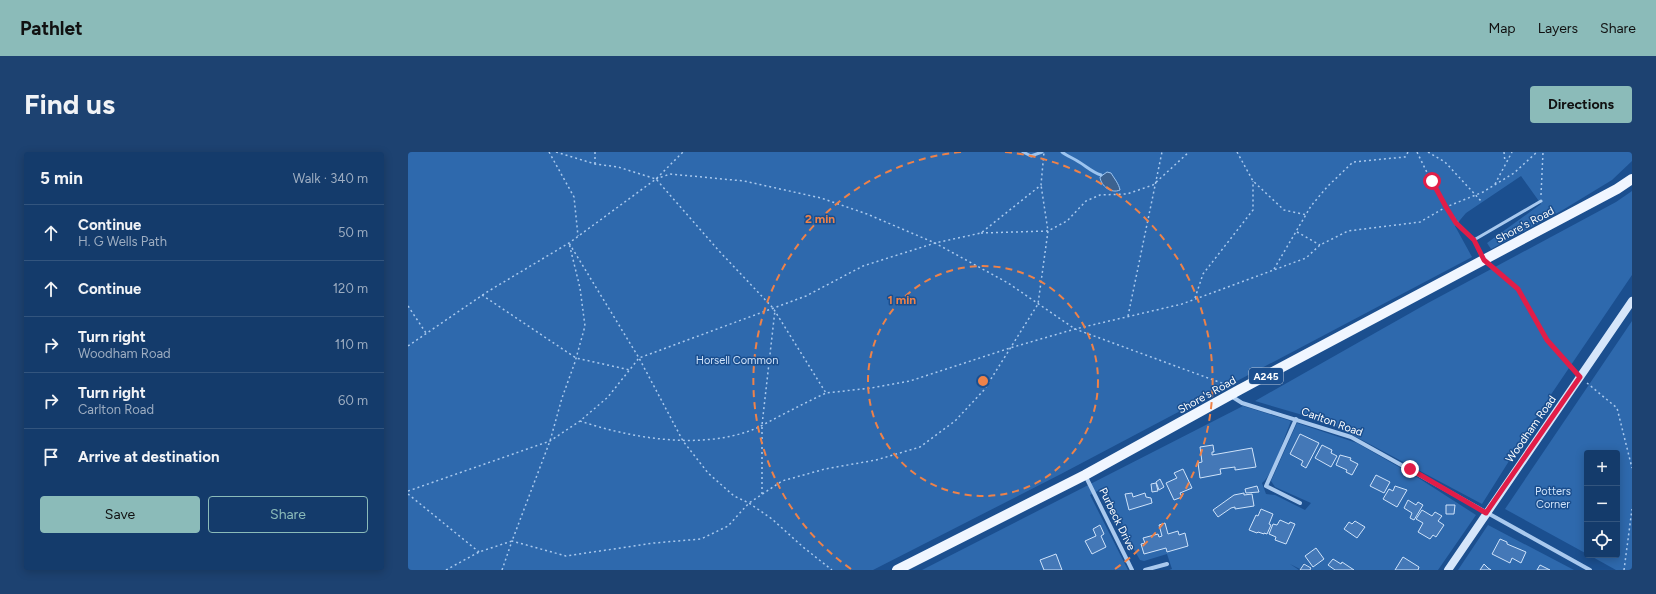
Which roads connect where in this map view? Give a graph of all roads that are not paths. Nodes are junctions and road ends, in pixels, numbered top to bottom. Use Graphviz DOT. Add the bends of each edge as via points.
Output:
graph roads {
  1 [pos="1632,179"];
  2 [pos="1541,201"];
  3 [pos="1484,260"];
  4 [pos="1632,301"];
  5 [pos="1235,393"];
  6 [pos="1296,419"];
  7 [pos="1085,475"];
  8 [pos="1300,503"];
  9 [pos="1486,513"];
  10 [pos="1167,564"];
  11 [pos="897,570"];
  12 [pos="1132,570"];
  13 [pos="1145,570"];
  14 [pos="1448,570"];
  15 [pos="1590,570"];
  1 -- 3 [label="main road, Shore's Road / A245"];
  2 -- 3 [label="lane" via="1474,240"];
  3 -- 5 [label="main road, Shore's Road / A245"];
  4 -- 9 [label="street, Woodham Road"];
  5 -- 6 [label="street, Carlton Road" via="1242,403"];
  5 -- 7 [label="main road, Shore's Road / A245"];
  6 -- 8 [label="street" via="1266,486"];
  6 -- 9 [label="street, Carlton Road" via="1352,437"];
  7 -- 11 [label="main road, Shore's Road / A245"];
  7 -- 12 [label="street, Purbeck Drive"];
  9 -- 14 [label="street, Woodham Road"];
  9 -- 15 [label="street, Carlton Road"];
  10 -- 13 [label="street"];
}
